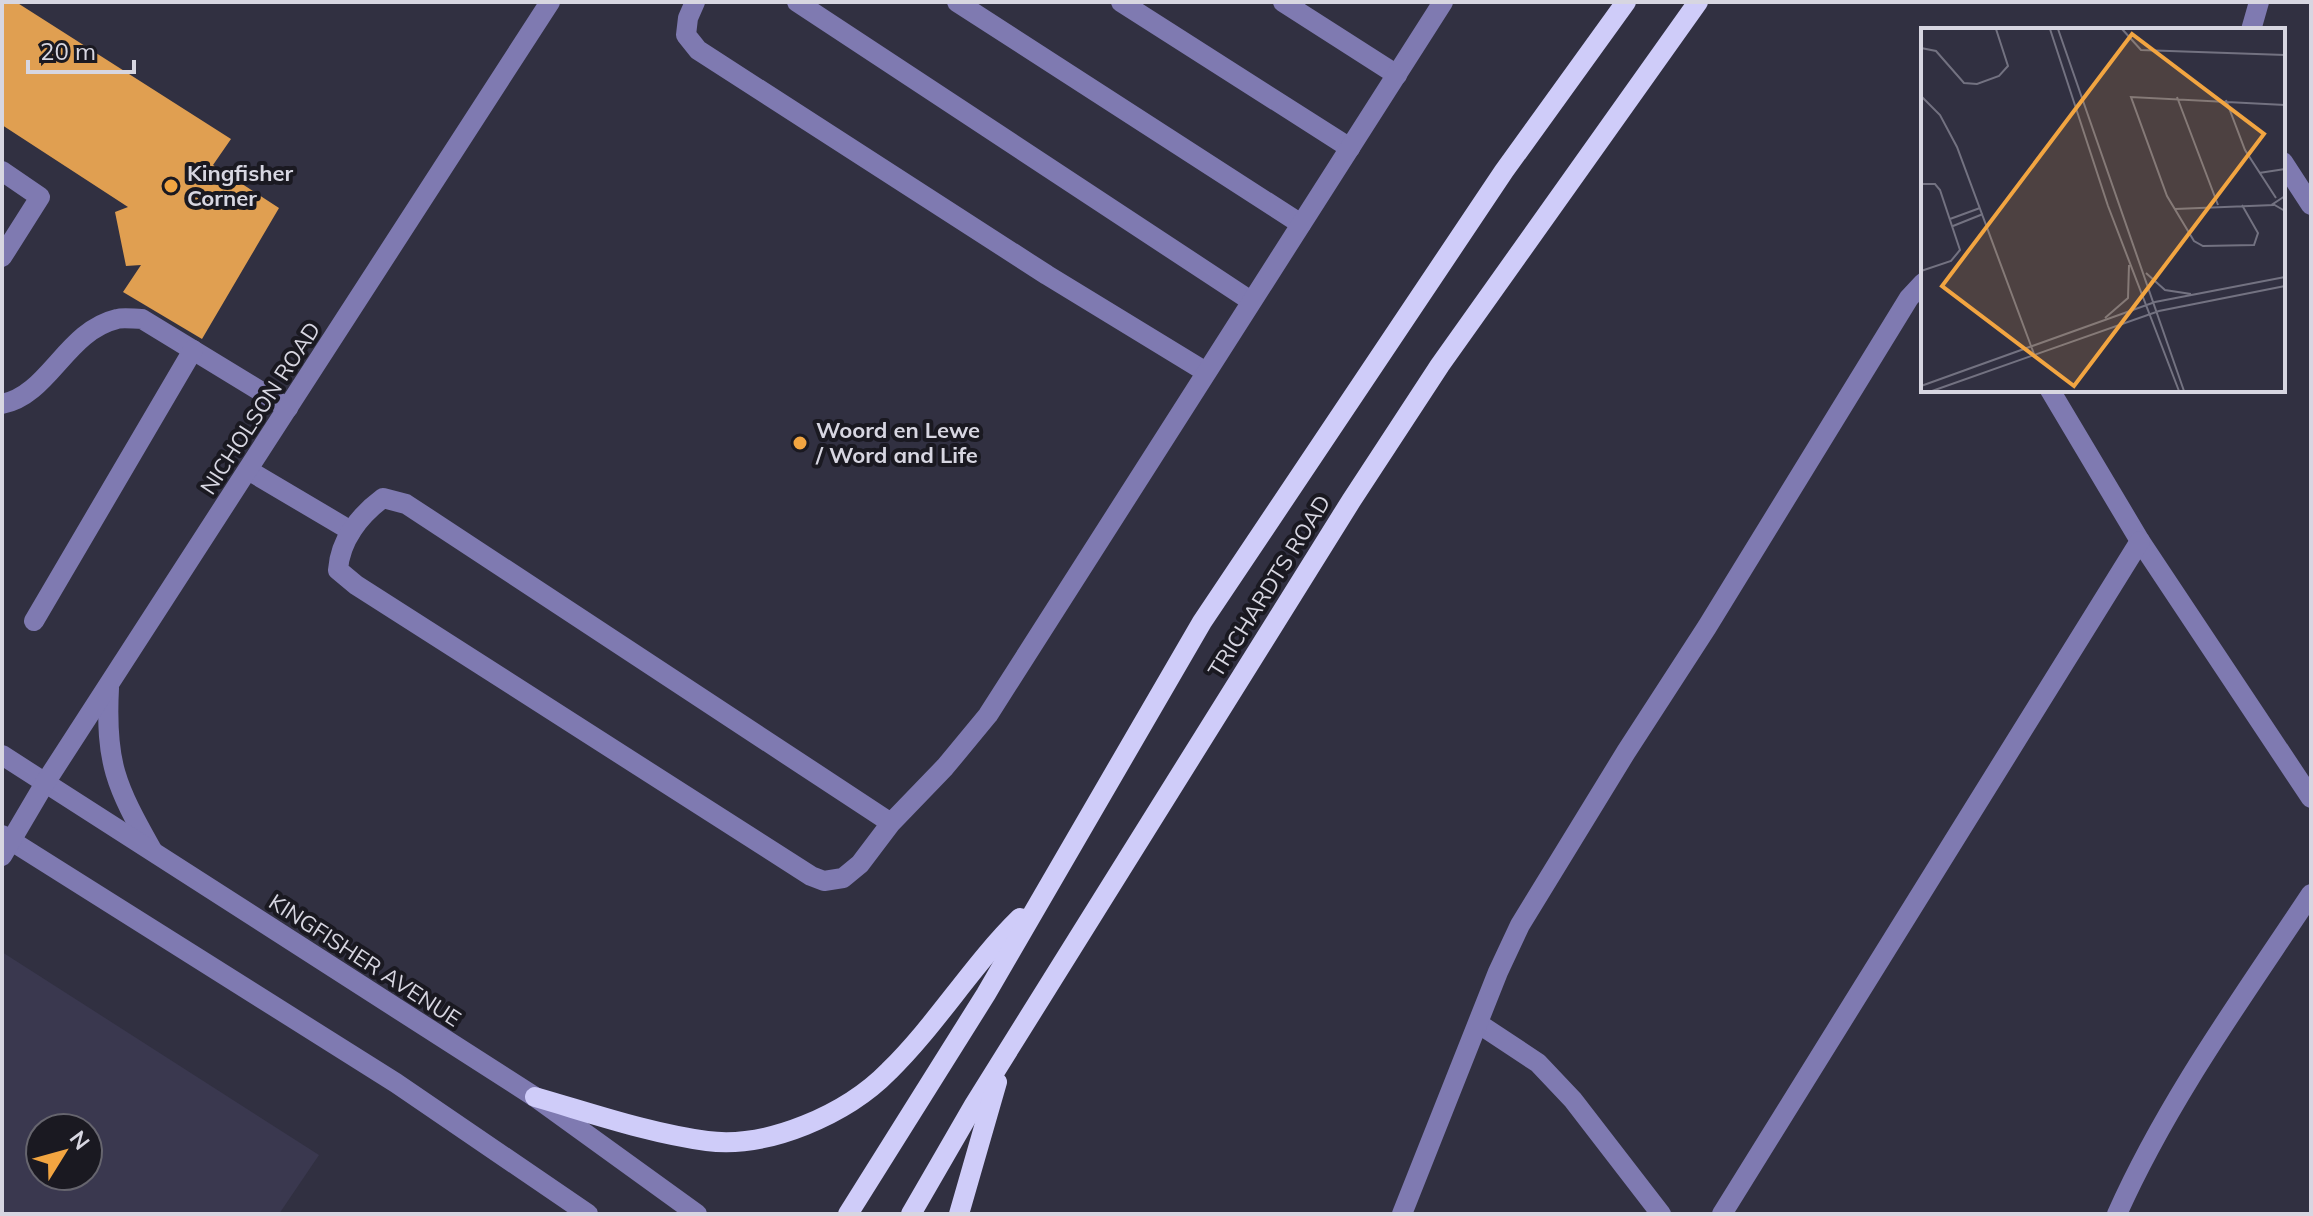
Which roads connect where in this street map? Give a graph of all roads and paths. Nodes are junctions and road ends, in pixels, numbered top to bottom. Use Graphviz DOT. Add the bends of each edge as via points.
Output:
graph roads {
  1 [pos="550,2"];
  2 [pos="695,2"];
  3 [pos="797,2"];
  4 [pos="957,2"];
  5 [pos="1121,2"];
  6 [pos="1283,2"];
  7 [pos="1443,2"];
  8 [pos="1626,2"];
  9 [pos="1698,2"];
  10 [pos="2259,2"];
  11 [pos="2252,28"];
  12 [pos="1397,75"];
  13 [pos="1350,148"];
  14 [pos="2285,165"];
  15 [pos="2,171"];
  16 [pos="2311,205"];
  17 [pos="1301,224"];
  18 [pos="2,257"];
  19 [pos="1921,285"];
  20 [pos="1251,301"];
  21 [pos="193,350"];
  22 [pos="1206,372"];
  23 [pos="2051,392"];
  24 [pos="2,404"];
  25 [pos="288,408"];
  26 [pos="248,470"];
  27 [pos="351,531"];
  28 [pos="2140,541"];
  29 [pos="34,621"];
  30 [pos="109,684"];
  31 [pos="2,755"];
  32 [pos="45,783"];
  33 [pos="2311,798"];
  34 [pos="891,823"];
  35 [pos="5,844"];
  36 [pos="153,853"];
  37 [pos="2311,894"];
  38 [pos="1038,901"];
  39 [pos="1479,1024"];
  40 [pos="1005,1056"];
  41 [pos="535,1097"];
  42 [pos="588,1214"];
  43 [pos="697,1214"];
  44 [pos="848,1214"];
  45 [pos="911,1214"];
  46 [pos="959,1214"];
  47 [pos="1402,1214"];
  48 [pos="1661,1214"];
  49 [pos="1722,1214"];
  50 [pos="2117,1214"];
  1 -- 25 [label="street, NICHOLSON ROAD"];
  2 -- 22 [label="street" via="686,35 698,50"];
  3 -- 20 [label="street"];
  4 -- 17 [label="street"];
  5 -- 13 [label="street"];
  6 -- 12 [label="street"];
  7 -- 12 [label="street"];
  8 -- 38 [label="main road, TRICHARDTS ROAD" via="1504,171 1211,609"];
  9 -- 40 [label="main road, TRICHARDTS ROAD" via="1440,365"];
  10 -- 11 [label="street"];
  12 -- 13 [label="street"];
  13 -- 17 [label="street"];
  14 -- 16 [label="street"];
  15 -- 18 [label="street" via="40,197"];
  17 -- 20 [label="street"];
  19 -- 39 [label="street" via="1520,925"];
  20 -- 22 [label="street"];
  21 -- 24 [label="street" via="142,319 118,318 74,343 28,394"];
  21 -- 25 [label="street"];
  21 -- 29 [label="street"];
  22 -- 34 [label="street" via="988,715"];
  23 -- 28 [label="street"];
  25 -- 26 [label="street, NICHOLSON ROAD"];
  26 -- 27 [label="street"];
  26 -- 30 [label="street, NICHOLSON ROAD"];
  27 -- 34 [label="street" via="383,498 406,504"];
  27 -- 34 [label="street" via="338,570 356,585 811,876 824,881 843,878"];
  28 -- 33 [label="street"];
  28 -- 49 [label="street"];
  30 -- 32 [label="street, NICHOLSON ROAD"];
  30 -- 36 [label="street" via="110,760"];
  31 -- 32 [label="street, KINGFISHER AVENUE"];
  32 -- 35 [label="street, NICHOLSON ROAD"];
  32 -- 36 [label="street, KINGFISHER AVENUE"];
  35 -- 42 [label="street" via="396,1083"];
  36 -- 41 [label="street, KINGFISHER AVENUE"];
  37 -- 50 [label="street" via="2177,1097"];
  38 -- 41 [label="main road" via="986,954 890,1071 856,1100 812,1123 750,1140 710,1141"];
  38 -- 44 [label="main road, TRICHARDTS ROAD"];
  39 -- 47 [label="street"];
  39 -- 48 [label="street" via="1538,1063"];
  40 -- 45 [label="main road, TRICHARDTS ROAD"];
  40 -- 46 [label="main road"];
  41 -- 43 [label="street, KINGFISHER AVENUE"];
}
